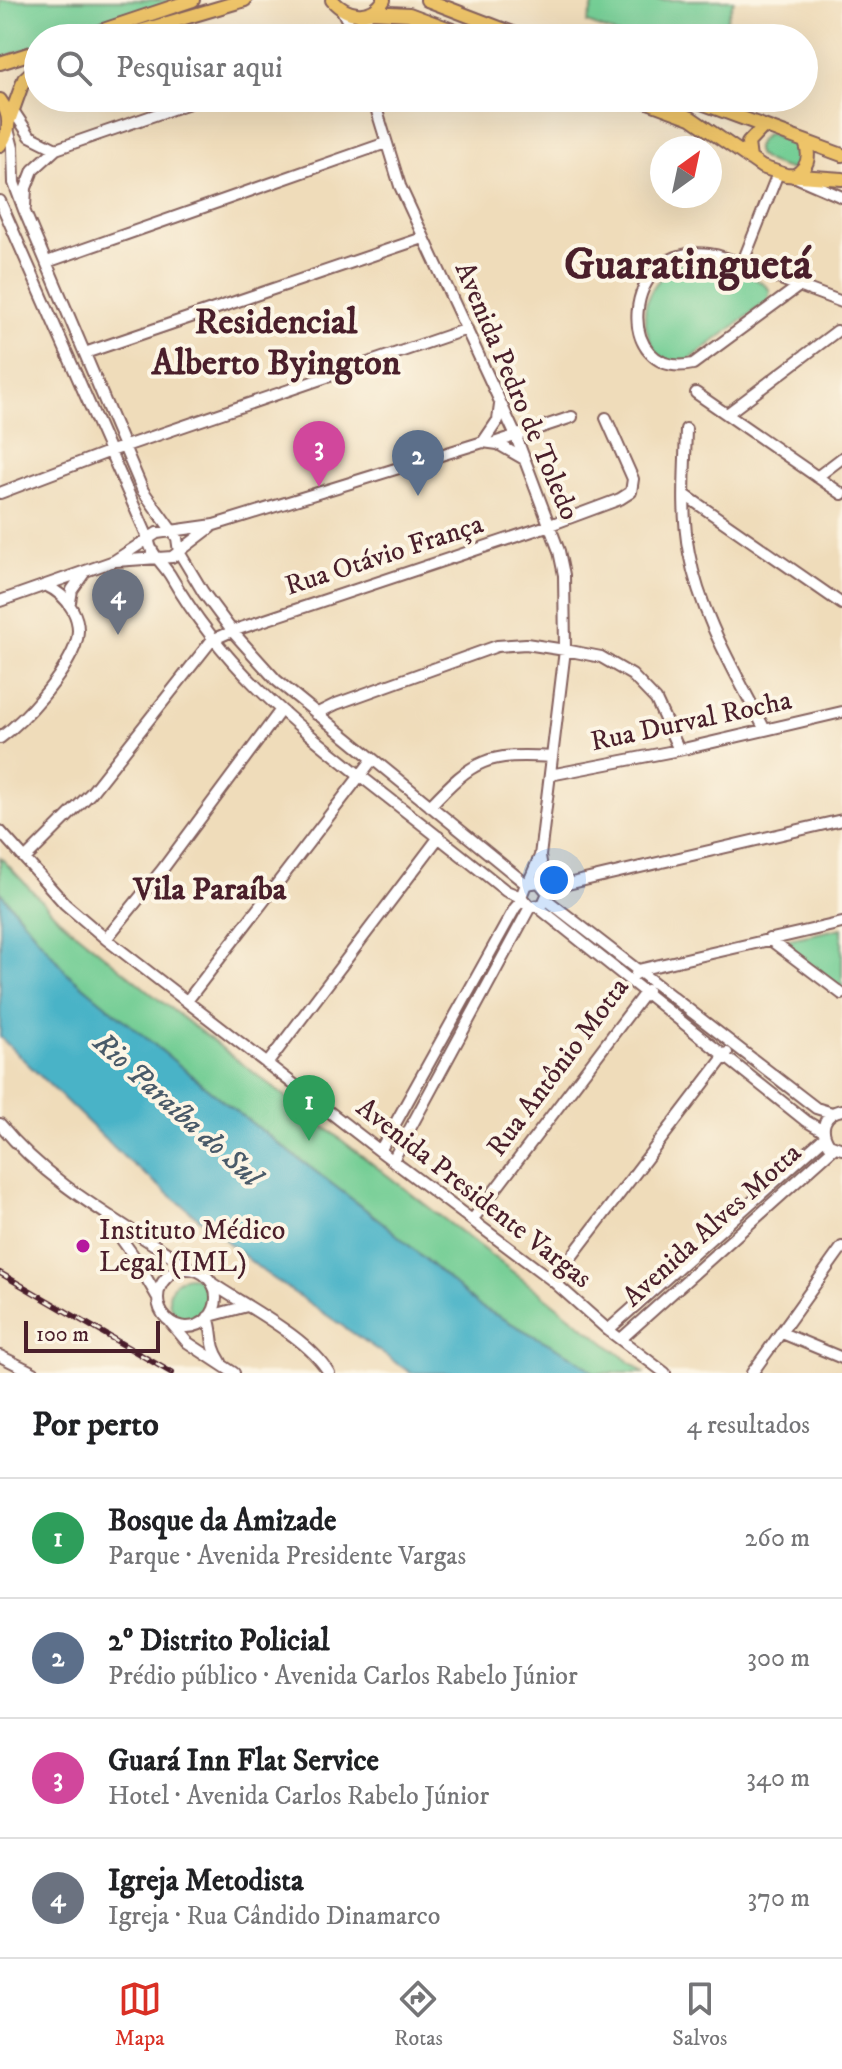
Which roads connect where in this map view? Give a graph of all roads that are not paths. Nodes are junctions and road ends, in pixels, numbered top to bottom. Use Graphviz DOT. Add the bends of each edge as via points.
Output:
graph roads {
  1 [pos="193,0"];
  2 [pos="245,0"];
  3 [pos="384,0"];
  4 [pos="427,0"];
  5 [pos="334,3"];
  6 [pos="369,13"];
  7 [pos="121,24"];
  8 [pos="164,24"];
  9 [pos="347,24"];
  10 [pos="367,24"];
  11 [pos="436,24"];
  12 [pos="490,24"];
  13 [pos="24,55"];
  14 [pos="0,63"];
  15 [pos="24,79"];
  16 [pos="0,88"];
  17 [pos="0,100"];
  18 [pos="163,112"];
  19 [pos="377,112"];
  20 [pos="675,112"];
  21 [pos="726,112"];
  22 [pos="10,119"];
  23 [pos="764,126"];
  24 [pos="805,142"];
  25 [pos="386,143"];
  26 [pos="0,145"];
  27 [pos="56,149"];
  28 [pos="842,155"];
  29 [pos="750,159"];
  30 [pos="778,173"];
  31 [pos="793,176"];
  32 [pos="842,179"];
  33 [pos="842,197"];
  34 [pos="0,201"];
  35 [pos="24,210"];
  36 [pos="423,238"];
  37 [pos="47,262"];
  38 [pos="742,264"];
  39 [pos="799,286"];
  40 [pos="842,302"];
  41 [pos="467,329"];
  42 [pos="837,331"];
  43 [pos="85,353"];
  44 [pos="696,393"];
  45 [pos="500,403"];
  46 [pos="727,414"];
  47 [pos="572,417"];
  48 [pos="606,418"];
  49 [pos="686,429"];
  50 [pos="513,431"];
  51 [pos="489,440"];
  52 [pos="125,446"];
  53 [pos="108,452"];
  54 [pos="842,458"];
  55 [pos="524,459"];
  56 [pos="817,477"];
  57 [pos="0,493"];
  58 [pos="842,494"];
  59 [pos="685,495"];
  60 [pos="214,525"];
  61 [pos="550,525"];
  62 [pos="171,533"];
  63 [pos="149,540"];
  64 [pos="179,552"];
  65 [pos="160,558"];
  66 [pos="114,561"];
  67 [pos="85,571"];
  68 [pos="45,585"];
  69 [pos="0,601"];
  70 [pos="70,602"];
  71 [pos="842,604"];
  72 [pos="232,631"];
  73 [pos="212,640"];
  74 [pos="565,650"];
  75 [pos="280,711"];
  76 [pos="842,712"];
  77 [pos="316,714"];
  78 [pos="765,730"];
  79 [pos="0,738"];
  80 [pos="679,750"];
  81 [pos="552,757"];
  82 [pos="372,760"];
  83 [pos="550,775"];
  84 [pos="360,776"];
  85 [pos="430,806"];
  86 [pos="842,820"];
  87 [pos="0,831"];
  88 [pos="439,837"];
  89 [pos="540,856"];
  90 [pos="25,859"];
  91 [pos="527,884"];
  92 [pos="536,898"];
  93 [pos="842,923"];
  94 [pos="106,939"];
  95 [pos="769,939"];
  96 [pos="638,970"];
  97 [pos="630,982"];
  98 [pos="653,982"];
  99 [pos="644,993"];
  100 [pos="842,994"];
  101 [pos="187,1001"];
  102 [pos="734,1044"];
  103 [pos="724,1057"];
  104 [pos="267,1064"];
  105 [pos="837,1112"];
  106 [pos="0,1124"];
  107 [pos="824,1134"];
  108 [pos="838,1148"];
  109 [pos="380,1151"];
  110 [pos="393,1160"];
  111 [pos="103,1214"];
  112 [pos="473,1219"];
  113 [pos="720,1231"];
  114 [pos="729,1242"];
  115 [pos="842,1247"];
  116 [pos="191,1269"];
  117 [pos="553,1281"];
  118 [pos="212,1282"];
  119 [pos="158,1298"];
  120 [pos="247,1306"];
  121 [pos="209,1317"];
  122 [pos="170,1321"];
  123 [pos="608,1330"];
  124 [pos="782,1333"];
  125 [pos="621,1339"];
  126 [pos="0,1356"];
  127 [pos="842,1358"];
  128 [pos="229,1370"];
  129 [pos="34,1373"];
  130 [pos="329,1373"];
  131 [pos="665,1373"];
  132 [pos="752,1373"];
  1 -- 7 [label="main road"];
  2 -- 8 [label="main road"];
  3 -- 6 [label="main road"];
  4 -- 12 [label="main road"];
  5 -- 6 [label="main road" via="353,14"];
  5 -- 9 [label="street"];
  6 -- 10 [label="street"];
  6 -- 11 [label="main road" via="409,14"];
  13 -- 14 [label="main road"];
  15 -- 22 [label="main road"];
  16 -- 22 [label="main road"];
  17 -- 22 [label="main road"];
  18 -- 27 [label="street"];
  19 -- 25 [label="street, Avenida Pedro de Toledo"];
  20 -- 29 [label="main road"];
  21 -- 23 [label="main road"];
  22 -- 26 [label="main road"];
  22 -- 27 [label="street"];
  22 -- 35 [label="street" via="14,183"];
  23 -- 24 [label="main road"];
  23 -- 29 [label="main road" via="748,143"];
  24 -- 28 [label="main road"];
  24 -- 31 [label="main road" via="807,163"];
  25 -- 36 [label="street, Avenida Pedro de Toledo"];
  25 -- 37 [label="street"];
  27 -- 35 [label="street" via="33,170"];
  29 -- 30 [label="main road"];
  30 -- 31 [label="main road"];
  30 -- 38 [label="street"];
  31 -- 32 [label="main road"];
  31 -- 33 [label="street"];
  34 -- 53 [label="street"];
  35 -- 37 [label="street"];
  36 -- 41 [label="street, Avenida Pedro de Toledo"];
  36 -- 43 [label="street"];
  37 -- 43 [label="street"];
  38 -- 39 [label="street"];
  38 -- 39 [label="street" via="709,254 686,256 666,262 651,275 636,308 646,348 676,368 693,364"];
  39 -- 40 [label="street"];
  41 -- 45 [label="street, Avenida Pedro de Toledo"];
  41 -- 52 [label="street"];
  42 -- 46 [label="street"];
  43 -- 52 [label="street"];
  44 -- 46 [label="street"];
  45 -- 50 [label="street, Avenida Pedro de Toledo"];
  45 -- 51 [label="street"];
  46 -- 56 [label="street"];
  47 -- 50 [label="street"];
  48 -- 61 [label="street, Rua Otávio França" via="633,479 631,492"];
  49 -- 59 [label="street"];
  50 -- 51 [label="street"];
  50 -- 55 [label="street, Avenida Pedro de Toledo"];
  51 -- 55 [label="street"];
  51 -- 60 [label="street"];
  52 -- 53 [label="street"];
  52 -- 62 [label="street" via="143,491"];
  53 -- 57 [label="street"];
  53 -- 63 [label="street"];
  54 -- 56 [label="street"];
  55 -- 61 [label="street, Avenida Pedro de Toledo"];
  56 -- 58 [label="street"];
  59 -- 71 [label="street"];
  59 -- 78 [label="street" via="688,550 699,595"];
  60 -- 62 [label="street"];
  60 -- 64 [label="street"];
  61 -- 72 [label="street, Rua Otávio França"];
  61 -- 74 [label="street, Avenida Pedro de Toledo" via="564,575"];
  62 -- 63 [label="street" via="157,533"];
  62 -- 64 [label="street"];
  63 -- 65 [label="street"];
  63 -- 66 [label="street"];
  64 -- 65 [label="street"];
  64 -- 72 [label="street"];
  65 -- 66 [label="street"];
  65 -- 73 [label="street"];
  66 -- 67 [label="street"];
  67 -- 68 [label="street"];
  67 -- 70 [label="street"];
  68 -- 69 [label="street"];
  68 -- 70 [label="street"];
  70 -- 79 [label="street" via="76,644 37,701"];
  72 -- 73 [label="street, Rua Otávio França"];
  72 -- 77 [label="street"];
  73 -- 75 [label="street"];
  73 -- 90 [label="street" via="91,793"];
  74 -- 77 [label="street" via="497,646"];
  74 -- 80 [label="street" via="601,657 632,675 656,700"];
  74 -- 81 [label="street, Avenida Pedro de Toledo"];
  75 -- 84 [label="street"];
  75 -- 94 [label="street"];
  76 -- 78 [label="street, Rua Durval Rocha"];
  77 -- 82 [label="street"];
  78 -- 80 [label="street, Rua Durval Rocha"];
  80 -- 83 [label="street, Rua Durval Rocha"];
  81 -- 83 [label="street, Avenida Pedro de Toledo"];
  81 -- 85 [label="street" via="486,759 458,776"];
  82 -- 84 [label="street"];
  82 -- 85 [label="street"];
  83 -- 89 [label="street, Avenida Pedro de Toledo"];
  84 -- 88 [label="street"];
  84 -- 101 [label="street"];
  85 -- 91 [label="street"];
  86 -- 92 [label="street"];
  87 -- 90 [label="street, Avenida Presidente Vargas"];
  88 -- 92 [label="street" via="506,891"];
  88 -- 104 [label="street"];
  89 -- 91 [label="street"];
  89 -- 92 [label="street"];
  90 -- 94 [label="street, Avenida Presidente Vargas"];
  91 -- 92 [label="street"];
  91 -- 92 [label="street" via="539,882"];
  92 -- 96 [label="street"];
  92 -- 97 [label="street"];
  92 -- 109 [label="street" via="515,908"];
  92 -- 110 [label="street"];
  93 -- 95 [label="street"];
  94 -- 101 [label="street, Avenida Presidente Vargas"];
  95 -- 96 [label="street"];
  95 -- 100 [label="street"];
  96 -- 97 [label="street"];
  96 -- 98 [label="street"];
  97 -- 99 [label="street"];
  98 -- 99 [label="street, Rua Antônio Motta"];
  98 -- 102 [label="street"];
  99 -- 103 [label="street"];
  99 -- 112 [label="street, Rua Antônio Motta"];
  101 -- 104 [label="street, Avenida Presidente Vargas"];
  102 -- 103 [label="street"];
  102 -- 105 [label="street" via="816,1108"];
  103 -- 107 [label="street"];
  103 -- 117 [label="street"];
  104 -- 109 [label="street, Avenida Presidente Vargas"];
  105 -- 107 [label="street" via="825,1121"];
  106 -- 111 [label="street" via="21,1150"];
  107 -- 108 [label="street"];
  107 -- 113 [label="street, Avenida Alves Motta"];
  108 -- 114 [label="street, Avenida Alves Motta"];
  109 -- 110 [label="street, Avenida Presidente Vargas"];
  110 -- 112 [label="street, Avenida Presidente Vargas"];
  111 -- 116 [label="street"];
  111 -- 119 [label="street"];
  112 -- 117 [label="street, Avenida Presidente Vargas"];
  113 -- 114 [label="street"];
  113 -- 123 [label="street, Avenida Alves Motta"];
  114 -- 125 [label="street, Avenida Alves Motta"];
  115 -- 124 [label="street"];
  116 -- 118 [label="street"];
  116 -- 119 [label="street" via="165,1279"];
  117 -- 123 [label="street, Avenida Presidente Vargas"];
  118 -- 120 [label="street"];
  118 -- 121 [label="street" via="216,1300"];
  119 -- 122 [label="street"];
  120 -- 121 [label="street"];
  120 -- 130 [label="street" via="299,1341"];
  121 -- 122 [label="street" via="187,1326"];
  121 -- 128 [label="street" via="211,1347"];
  122 -- 128 [label="street" via="187,1342"];
  123 -- 125 [label="street, Avenida Presidente Vargas"];
  124 -- 127 [label="street"];
  124 -- 132 [label="street"];
  125 -- 131 [label="street, Avenida Presidente Vargas"];
  126 -- 129 [label="street"];
}
